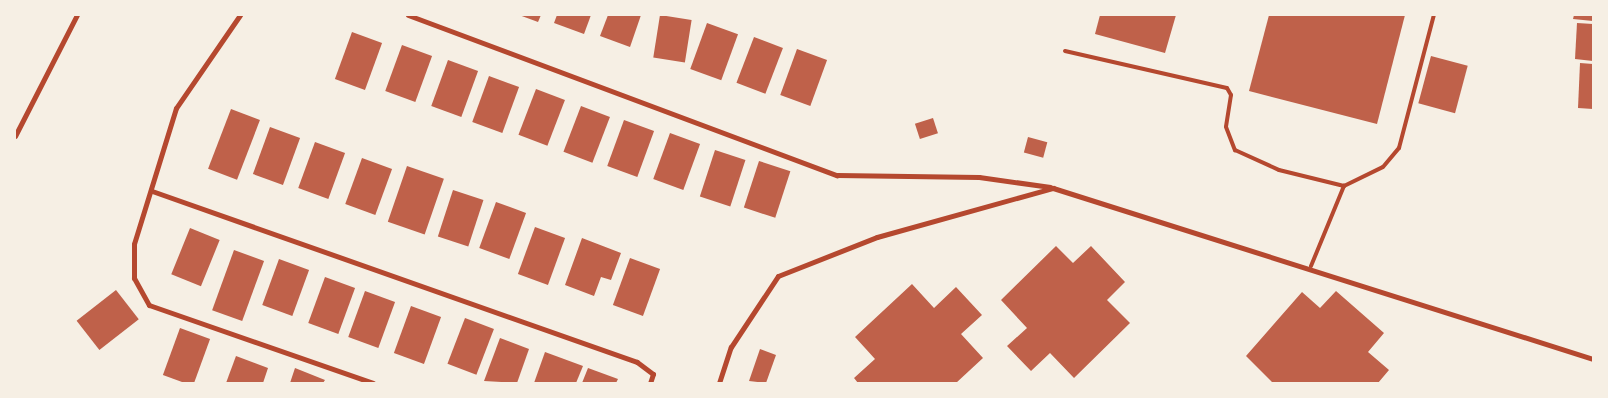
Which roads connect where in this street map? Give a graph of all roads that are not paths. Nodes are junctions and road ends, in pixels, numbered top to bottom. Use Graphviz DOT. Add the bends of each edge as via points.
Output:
graph roads {
  1 [pos="77,15"];
  2 [pos="240,15"];
  3 [pos="408,15"];
  4 [pos="1434,15"];
  5 [pos="1065,51"];
  6 [pos="15,136"];
  7 [pos="1344,186"];
  8 [pos="1053,188"];
  9 [pos="152,191"];
  10 [pos="1311,266"];
  11 [pos="1593,359"];
  12 [pos="373,383"];
  13 [pos="650,383"];
  14 [pos="719,383"];
  1 -- 6 [label="street"];
  2 -- 9 [label="street" via="176,108"];
  3 -- 8 [label="street" via="838,175 979,177"];
  4 -- 7 [label="lane" via="1399,148 1384,167"];
  5 -- 7 [label="lane" via="1227,88 1231,95 1226,127 1234,150 1279,170"];
  7 -- 10 [label="lane"];
  8 -- 10 [label="street"];
  8 -- 14 [label="street" via="878,237 778,276 731,347"];
  9 -- 12 [label="street" via="134,244 134,278 149,305"];
  9 -- 13 [label="street" via="637,362 653,374"];
  10 -- 11 [label="street"];
}
